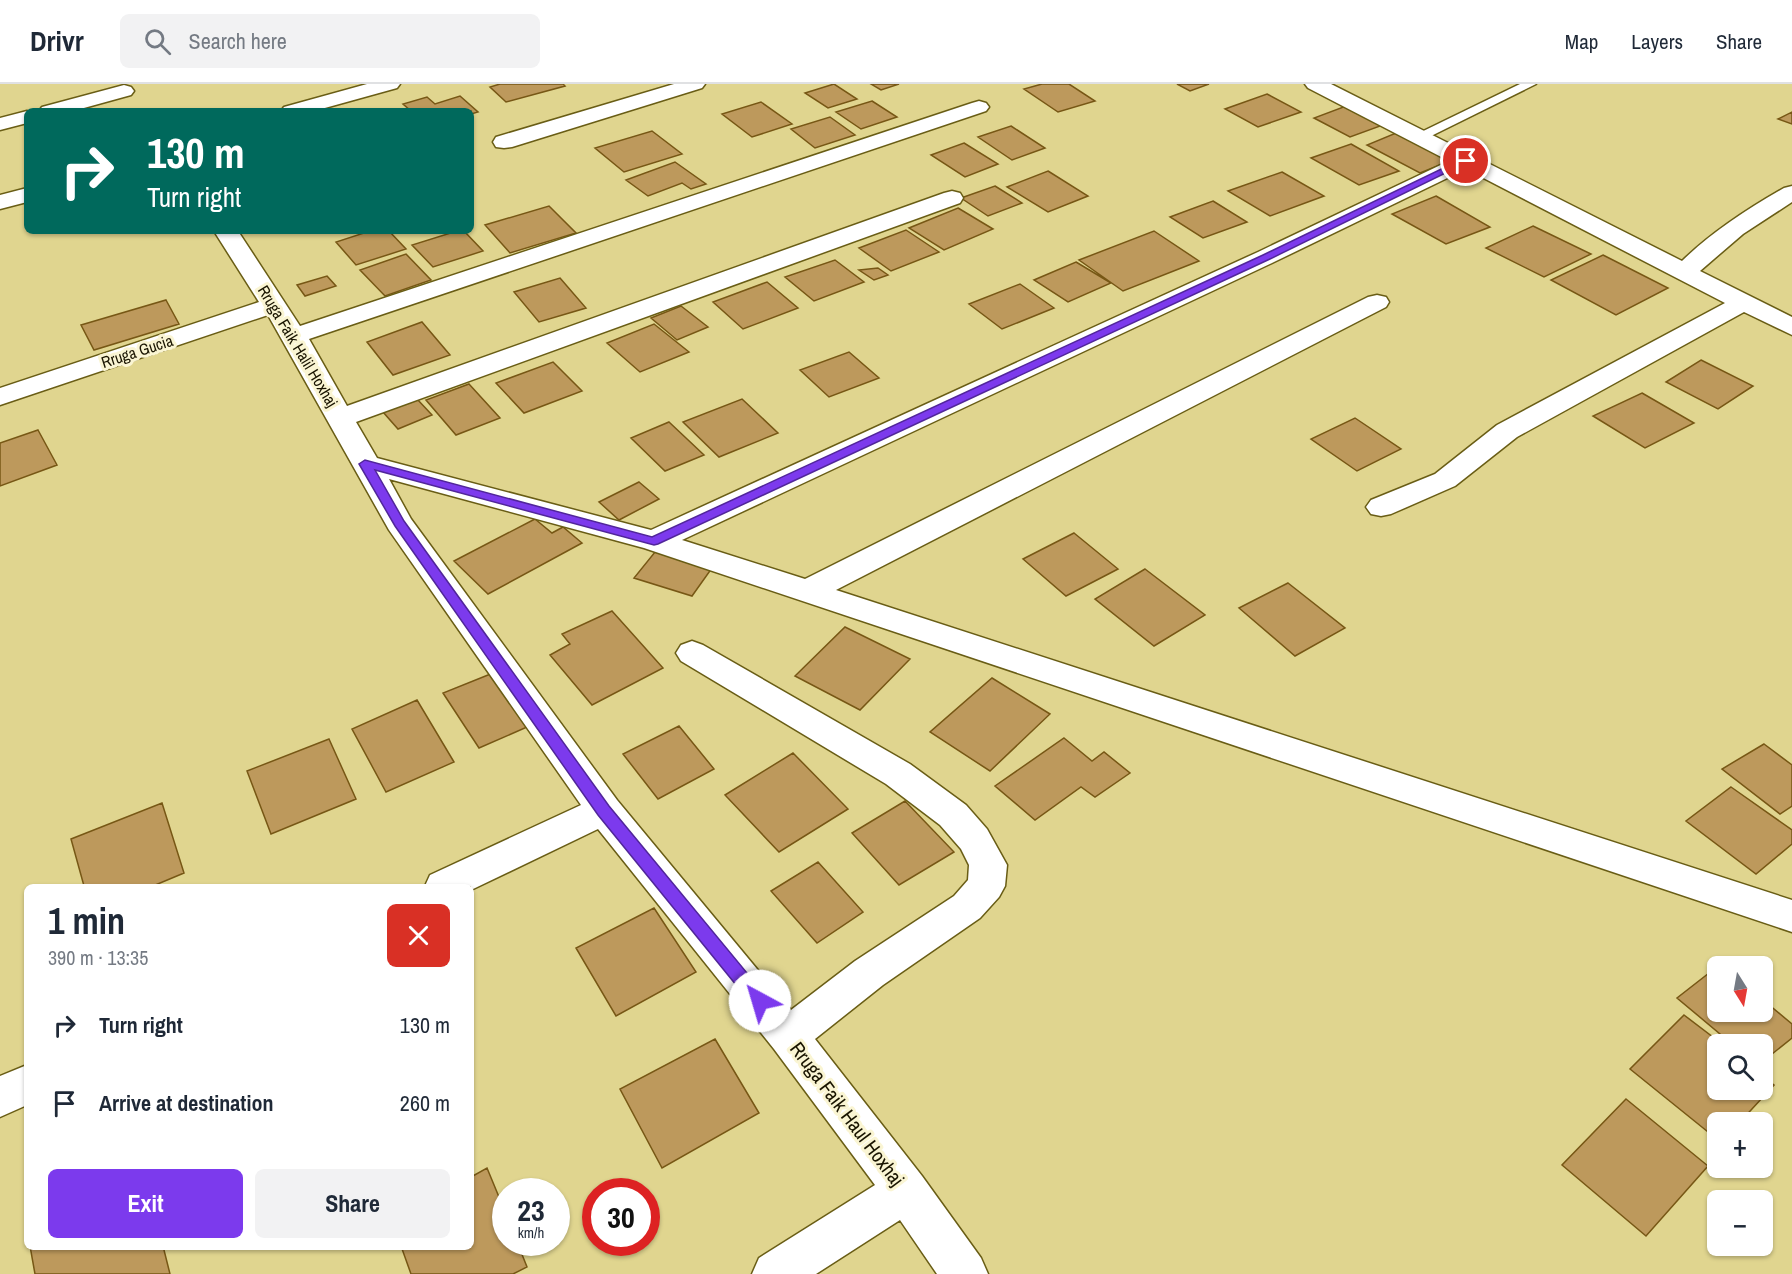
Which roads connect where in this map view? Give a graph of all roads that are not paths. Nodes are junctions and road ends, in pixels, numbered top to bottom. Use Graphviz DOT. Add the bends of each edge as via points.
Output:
graph roads {
  1 [pos="390,84"];
  2 [pos="695,84"];
  3 [pos="1315,84"];
  4 [pos="1530,84"];
  5 [pos="126,93"];
  6 [pos="979,107"];
  7 [pos="62,108"];
  8 [pos="302,108"];
  9 [pos="24,118"];
  10 [pos="0,124"];
  11 [pos="1418,137"];
  12 [pos="504,142"];
  13 [pos="1466,161"];
  14 [pos="1792,194"];
  15 [pos="24,196"];
  16 [pos="952,198"];
  17 [pos="0,202"];
  18 [pos="228,234"];
  19 [pos="1684,273"];
  20 [pos="1377,302"];
  21 [pos="1743,303"];
  22 [pos="274,305"];
  23 [pos="1792,327"];
  24 [pos="294,336"];
  25 [pos="0,397"];
  26 [pos="340,418"];
  27 [pos="365,464"];
  28 [pos="1381,507"];
  29 [pos="654,541"];
  30 [pos="808,591"];
  31 [pos="692,653"];
  32 [pos="603,810"];
  33 [pos="447,884"];
  34 [pos="1792,916"];
  35 [pos="788,1036"];
  36 [pos="24,1085"];
  37 [pos="0,1097"];
  38 [pos="906,1191"];
  39 [pos="775,1274"];
  40 [pos="965,1274"];
  1 -- 8 [label="street"];
  2 -- 12 [label="street"];
  3 -- 11 [label="street"];
  4 -- 11 [label="lane"];
  5 -- 7 [label="street"];
  6 -- 24 [label="street"];
  9 -- 10 [label="street"];
  11 -- 13 [label="street"];
  13 -- 19 [label="street"];
  13 -- 29 [label="street"];
  14 -- 19 [label="street" via="1760,211 1704,251"];
  15 -- 17 [label="street"];
  16 -- 26 [label="street"];
  18 -- 22 [label="street, Rruga Faik Halil Hoxhaj"];
  19 -- 21 [label="street"];
  20 -- 30 [label="street"];
  21 -- 23 [label="street"];
  21 -- 28 [label="street" via="1507,431 1445,480"];
  22 -- 24 [label="street, Rruga Faik Halil Hoxhaj"];
  22 -- 25 [label="street, Rruga Gucia"];
  24 -- 26 [label="street, Rruga Faik Halil Hoxhaj"];
  26 -- 27 [label="street, Rruga Faik Halil Hoxhaj"];
  27 -- 29 [label="street"];
  27 -- 32 [label="street, Rruga Faik Haul Hoxhaj" via="399,523"];
  29 -- 30 [label="street"];
  30 -- 34 [label="street"];
  31 -- 35 [label="street" via="898,774 953,815 974,839 988,865 986,886 967,907 869,973"];
  32 -- 33 [label="street"];
  32 -- 35 [label="street, Rruga Faik Haul Hoxhaj"];
  35 -- 38 [label="street, Rruga Faik Haul Hoxhaj"];
  36 -- 37 [label="street"];
  38 -- 39 [label="street"];
  38 -- 40 [label="street, Rruga Faik Haul Hoxhaj"];
}
